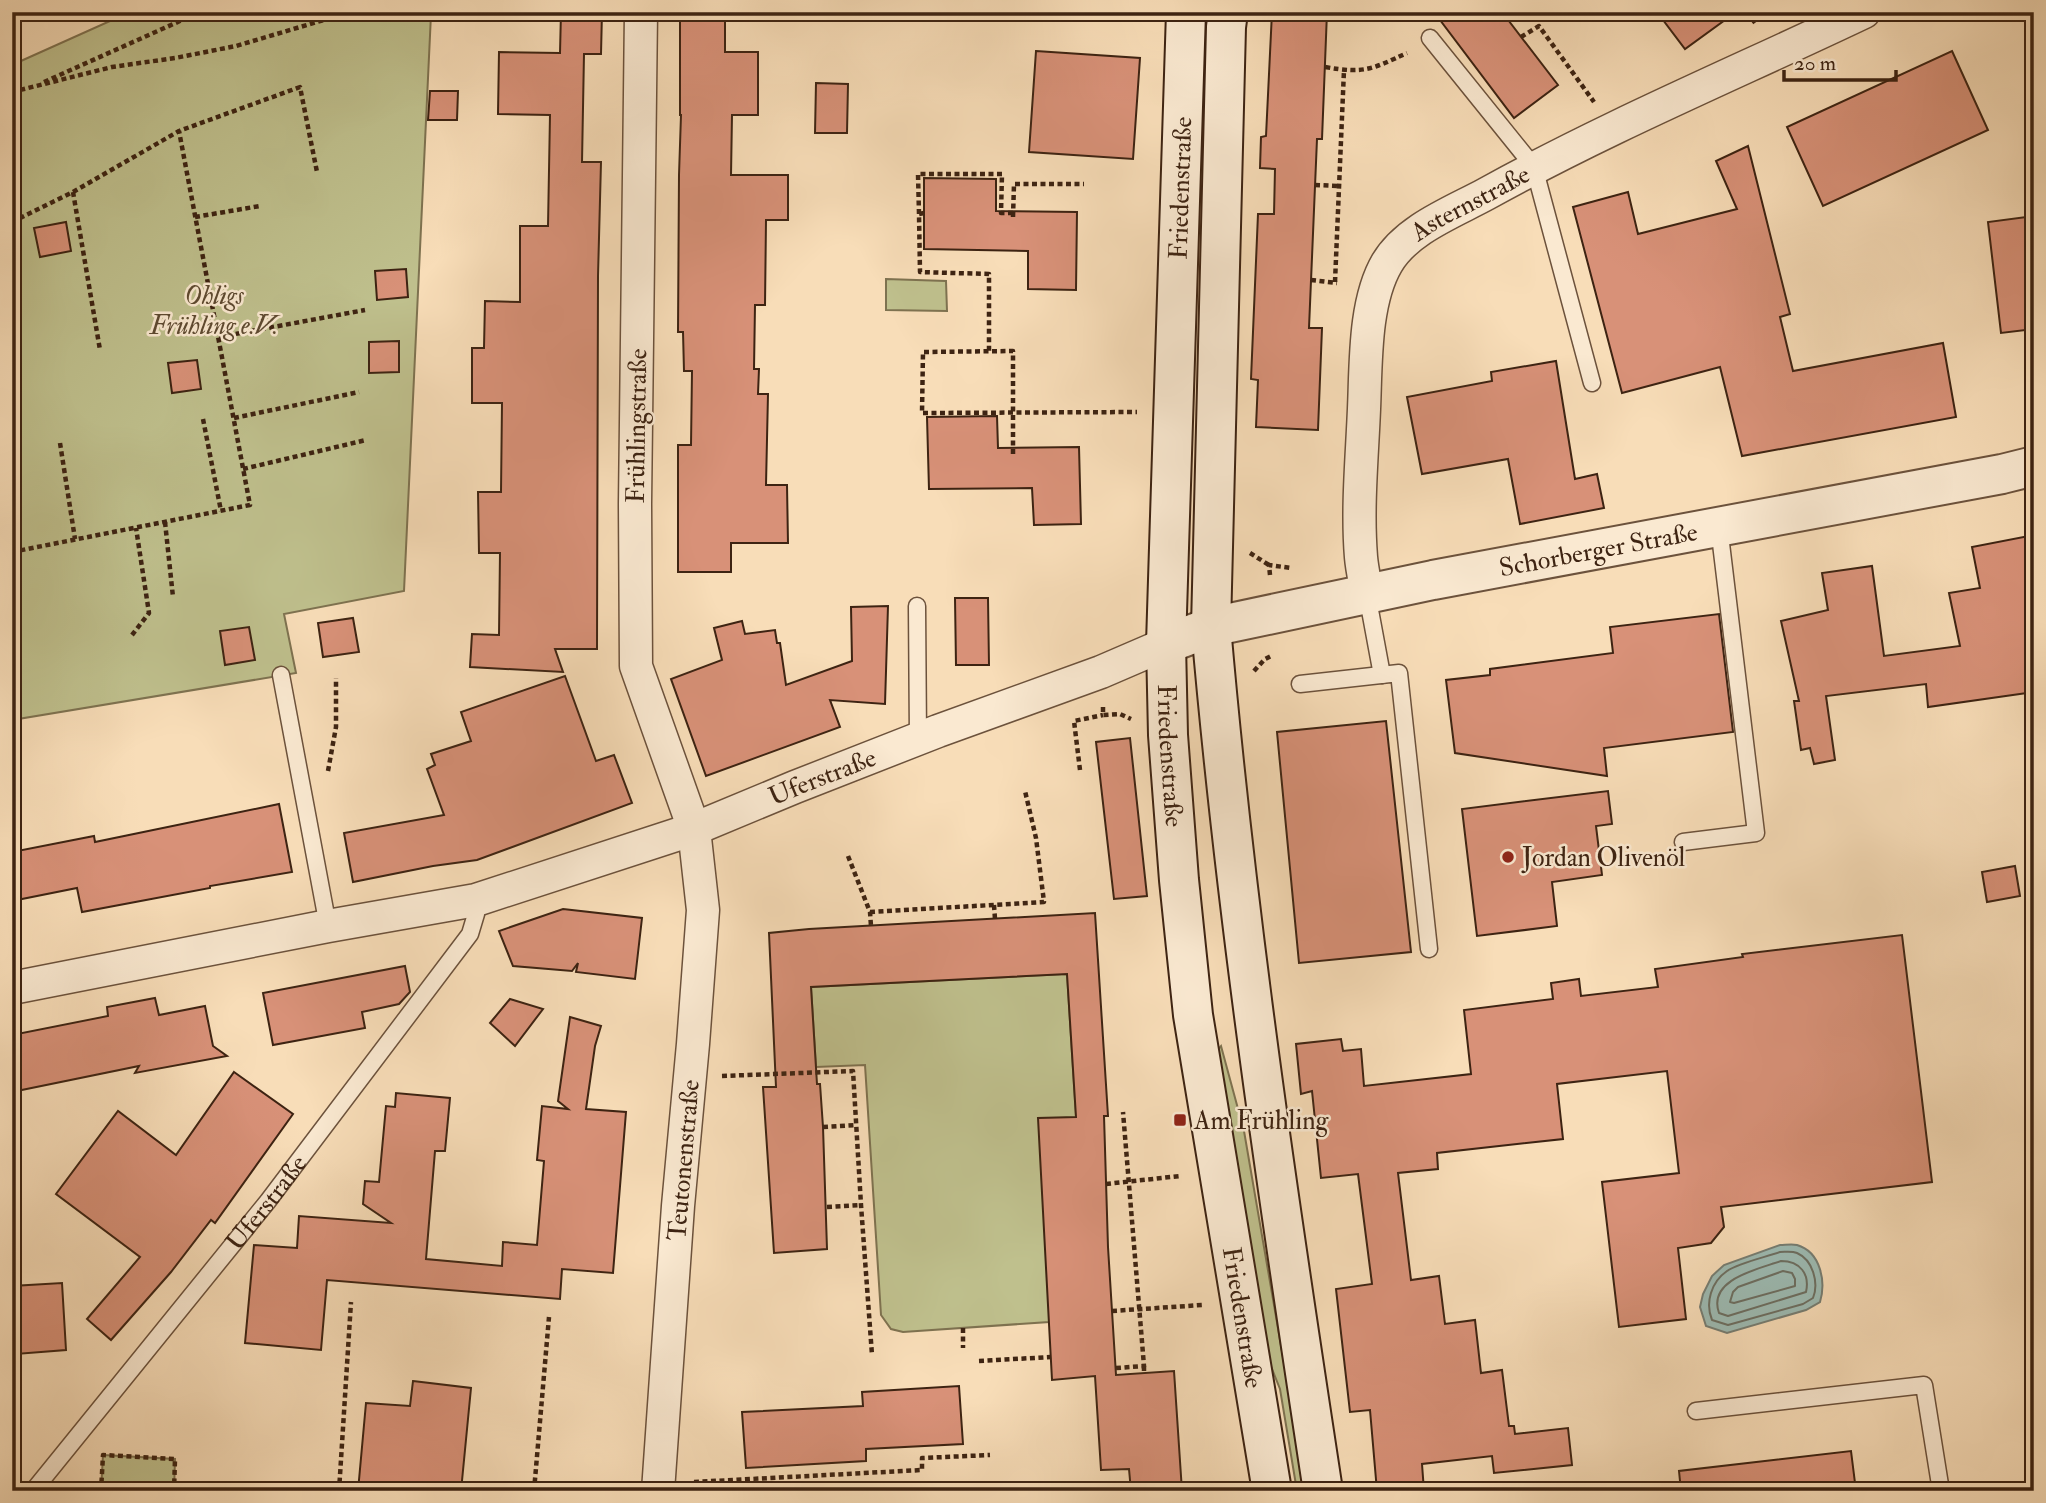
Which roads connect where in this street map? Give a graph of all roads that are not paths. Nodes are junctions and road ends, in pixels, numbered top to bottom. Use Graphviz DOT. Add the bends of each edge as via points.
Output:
graph roads {
  1 [pos="641,12"];
  2 [pos="1186,12"];
  3 [pos="1228,12"];
  4 [pos="1864,12"];
  5 [pos="1430,37"];
  6 [pos="1534,167"];
  7 [pos="1592,383"];
  8 [pos="2034,466"];
  9 [pos="1719,527"];
  10 [pos="1367,594"];
  11 [pos="917,606"];
  12 [pos="1211,627"];
  13 [pos="1166,644"];
  14 [pos="281,675"];
  15 [pos="1382,675"];
  16 [pos="1300,684"];
  17 [pos="918,739"];
  18 [pos="694,829"];
  19 [pos="1683,842"];
  20 [pos="476,900"];
  21 [pos="328,926"];
  22 [pos="1429,949"];
  23 [pos="12,988"];
  24 [pos="1696,1411"];
  25 [pos="658,1487"];
  26 [pos="33,1491"];
  27 [pos="1272,1491"];
  28 [pos="1323,1491"];
  29 [pos="1941,1491"];
  1 -- 18 [label="street, Frühlingstraße" via="636,666"];
  2 -- 13 [label="main road, Friedenstraße"];
  3 -- 12 [label="main road, Friedenstraße"];
  4 -- 6 [label="street, Asternstraße"];
  5 -- 6 [label="lane"];
  6 -- 7 [label="lane"];
  6 -- 10 [label="street, Asternstraße" via="1409,238 1392,256 1378,283 1370,328 1360,469 1361,558"];
  8 -- 9 [label="main road, Schorberger Straße"];
  9 -- 10 [label="main road, Schorberger Straße"];
  9 -- 19 [label="lane" via="1756,833"];
  10 -- 12 [label="main road, Schorberger Straße"];
  10 -- 15 [label="lane"];
  11 -- 17 [label="lane"];
  12 -- 13 [label="main road, Schorberger Straße"];
  12 -- 28 [label="main road, Friedenstraße" via="1253,1016"];
  13 -- 17 [label="street, Uferstraße"];
  13 -- 27 [label="main road, Friedenstraße" via="1168,735 1193,1015"];
  14 -- 21 [label="lane"];
  15 -- 16 [label="lane"];
  15 -- 22 [label="lane" via="1399,673"];
  17 -- 18 [label="street, Uferstraße"];
  18 -- 20 [label="street, Uferstraße"];
  18 -- 25 [label="street, Teutonenstraße" via="703,910"];
  20 -- 21 [label="street, Uferstraße"];
  20 -- 26 [label="lane, Uferstraße" via="470,934 454,956 268,1201"];
  21 -- 23 [label="street, Uferstraße"];
  24 -- 29 [label="lane" via="1924,1385"];
}
